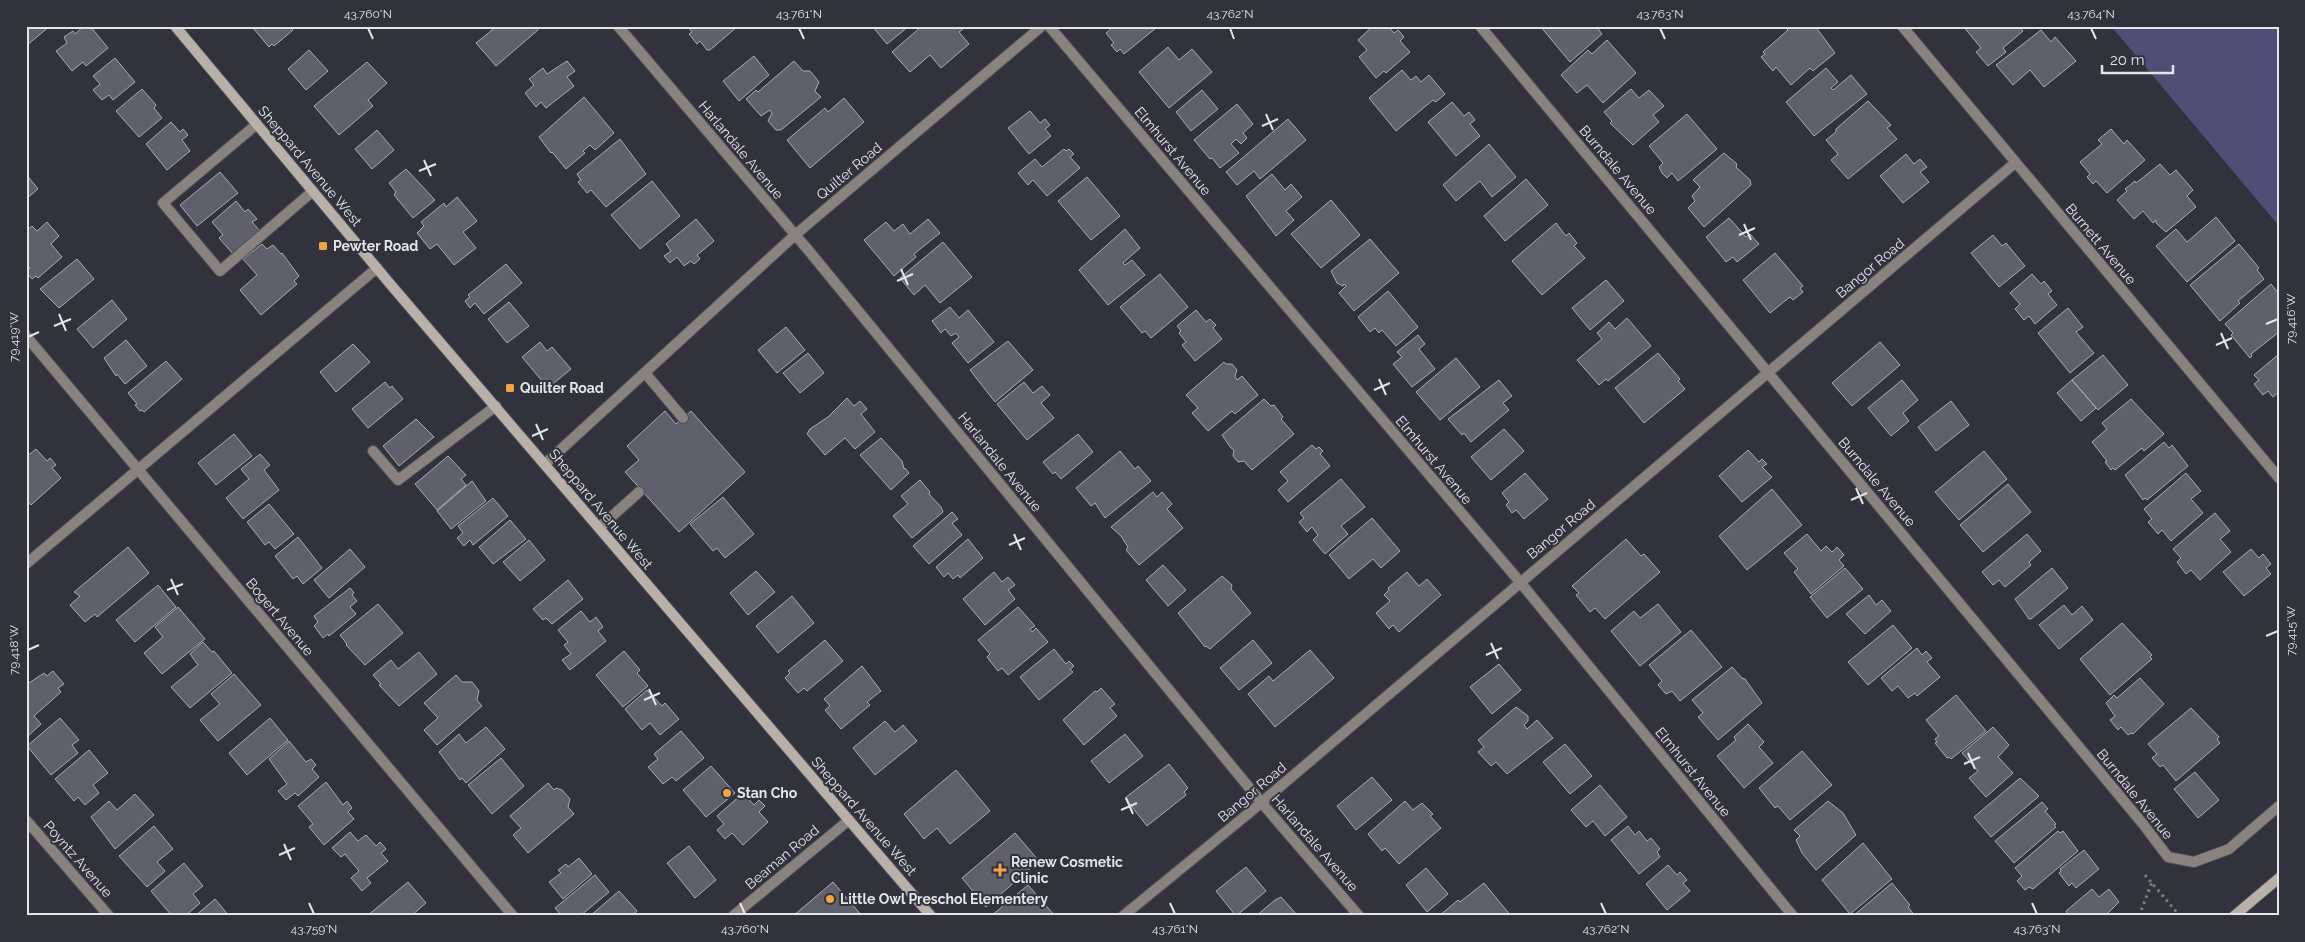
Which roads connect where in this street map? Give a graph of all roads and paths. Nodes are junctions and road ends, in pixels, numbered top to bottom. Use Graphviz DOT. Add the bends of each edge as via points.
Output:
graph roads {
  1 [pos="175,26"];
  2 [pos="618,26"];
  3 [pos="1042,26"];
  4 [pos="1049,26"];
  5 [pos="1480,26"];
  6 [pos="1902,26"];
  7 [pos="256,124"];
  8 [pos="2015,163"];
  9 [pos="313,191"];
  10 [pos="795,235"];
  11 [pos="377,268"];
  12 [pos="26,336"];
  13 [pos="1768,371"];
  14 [pos="645,373"];
  15 [pos="496,406"];
  16 [pos="683,418"];
  17 [pos="373,451"];
  18 [pos="545,464"];
  19 [pos="138,469"];
  20 [pos="2279,478"];
  21 [pos="639,492"];
  22 [pos="599,528"];
  23 [pos="26,564"];
  24 [pos="1520,582"];
  25 [pos="1261,802"];
  26 [pos="2279,806"];
  27 [pos="26,820"];
  28 [pos="849,820"];
  29 [pos="2145,875"];
  30 [pos="2279,878"];
  31 [pos="2152,882"];
  32 [pos="109,916"];
  33 [pos="513,916"];
  34 [pos="733,916"];
  35 [pos="932,916"];
  36 [pos="1123,916"];
  37 [pos="1359,916"];
  38 [pos="1793,916"];
  39 [pos="2139,916"];
  40 [pos="2180,916"];
  41 [pos="2234,916"];
  1 -- 7 [label="main road, Sheppard Avenue West"];
  2 -- 10 [label="street, Harlandale Avenue"];
  3 -- 10 [label="street, Quilter Road"];
  4 -- 24 [label="street, Elmhurst Avenue"];
  5 -- 13 [label="street, Burndale Avenue"];
  6 -- 8 [label="street, Burnett Avenue"];
  7 -- 9 [label="main road, Sheppard Avenue West"];
  7 -- 9 [label="street" via="163,203 220,271"];
  8 -- 13 [label="street, Bangor Road"];
  8 -- 20 [label="street, Burnett Avenue"];
  9 -- 11 [label="main road, Sheppard Avenue West"];
  10 -- 14 [label="street, Quilter Road"];
  10 -- 25 [label="street, Harlandale Avenue"];
  11 -- 15 [label="main road, Sheppard Avenue West"];
  11 -- 19 [label="street"];
  12 -- 19 [label="street, Bogert Avenue"];
  13 -- 24 [label="street, Bangor Road"];
  13 -- 26 [label="street, Burndale Avenue" via="2168,857 2194,862 2229,849"];
  14 -- 16 [label="street"];
  14 -- 18 [label="street, Quilter Road"];
  15 -- 17 [label="street" via="398,480"];
  15 -- 18 [label="main road, Sheppard Avenue West"];
  18 -- 22 [label="main road, Sheppard Avenue West"];
  19 -- 23 [label="street"];
  19 -- 33 [label="street, Bogert Avenue"];
  21 -- 22 [label="street"];
  22 -- 28 [label="main road, Sheppard Avenue West"];
  24 -- 25 [label="street, Bangor Road"];
  24 -- 38 [label="street, Elmhurst Avenue"];
  25 -- 36 [label="street, Bangor Road"];
  25 -- 37 [label="street, Harlandale Avenue"];
  27 -- 32 [label="street, Poyntz Avenue"];
  28 -- 34 [label="street, Beaman Road"];
  28 -- 35 [label="main road, Sheppard Avenue West"];
  29 -- 31 [label="path"];
  30 -- 41 [label="main road"];
  31 -- 39 [label="path"];
  31 -- 40 [label="path"];
}
